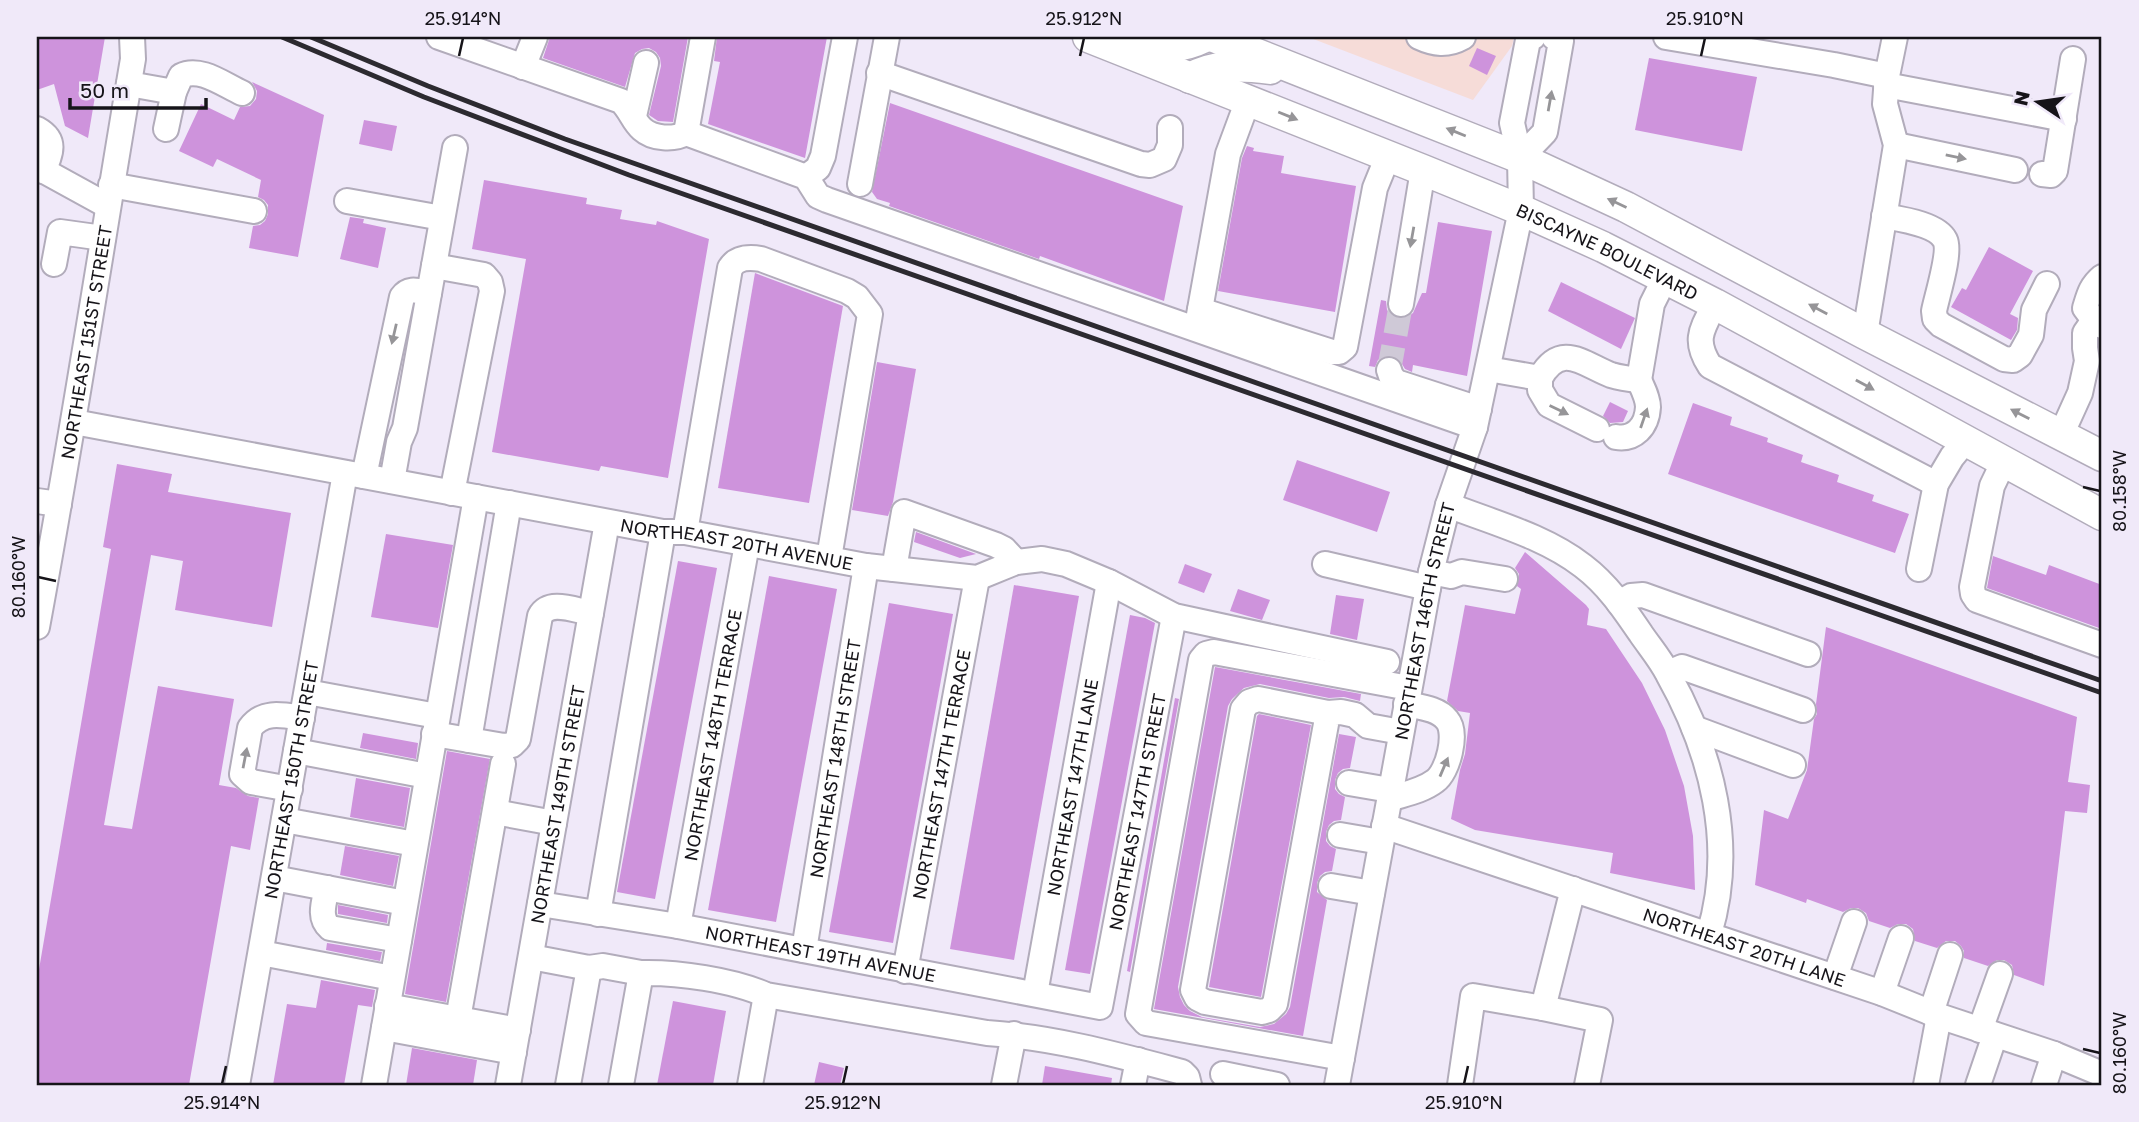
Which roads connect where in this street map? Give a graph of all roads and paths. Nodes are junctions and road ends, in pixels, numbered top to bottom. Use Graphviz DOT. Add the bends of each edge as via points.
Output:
graph roads {
  1 [pos="439,37"];
  2 [pos="535,37"];
  3 [pos="703,37"];
  4 [pos="845,37"];
  5 [pos="887,37"];
  6 [pos="1090,37"];
  7 [pos="1205,37"];
  8 [pos="1214,37"];
  9 [pos="1419,37"];
  10 [pos="1463,37"];
  11 [pos="1533,37"];
  12 [pos="1554,37"];
  13 [pos="1666,37"];
  14 [pos="1895,37"];
  15 [pos="137,44"];
  16 [pos="2073,59"];
  17 [pos="646,63"];
  18 [pos="523,67"];
  19 [pos="879,73"];
  20 [pos="1308,74"];
  21 [pos="1190,78"];
  22 [pos="1887,81"];
  23 [pos="129,84"];
  24 [pos="174,92"];
  25 [pos="242,93"];
  26 [pos="1248,100"];
  27 [pos="634,116"];
  28 [pos="2064,118"];
  29 [pos="1170,128"];
  30 [pos="37,129"];
  31 [pos="166,129"];
  32 [pos="686,133"];
  33 [pos="1896,145"];
  34 [pos="454,148"];
  35 [pos="1388,156"];
  36 [pos="1520,159"];
  37 [pos="40,169"];
  38 [pos="1423,170"];
  39 [pos="2015,170"];
  40 [pos="2042,173"];
  41 [pos="806,177"];
  42 [pos="860,184"];
  43 [pos="110,196"];
  44 [pos="347,201"];
  45 [pos="1521,210"];
  46 [pos="254,211"];
  47 [pos="1884,216"];
  48 [pos="442,218"];
  49 [pos="103,237"];
  50 [pos="54,264"];
  51 [pos="433,266"];
  52 [pos="2102,277"];
  53 [pos="1665,278"];
  54 [pos="2047,284"];
  55 [pos="429,293"];
  56 [pos="1401,304"];
  57 [pos="1715,304"];
  58 [pos="1198,320"];
  59 [pos="2098,323"];
  60 [pos="1865,334"];
  61 [pos="1488,369"];
  62 [pos="1389,370"];
  63 [pos="1540,378"];
  64 [pos="1639,380"];
  65 [pos="1477,418"];
  66 [pos="74,422"];
  67 [pos="2061,435"];
  68 [pos="1966,440"];
  69 [pos="2102,456"];
  70 [pos="2004,461"];
  71 [pos="354,475"];
  72 [pos="392,481"];
  73 [pos="1936,484"];
  74 [pos="464,495"];
  75 [pos="48,502"];
  76 [pos="509,503"];
  77 [pos="1448,505"];
  78 [pos="2102,514"];
  79 [pos="607,522"];
  80 [pos="674,532"];
  81 [pos="747,544"];
  82 [pos="829,558"];
  83 [pos="1016,562"];
  84 [pos="1325,564"];
  85 [pos="866,566"];
  86 [pos="894,569"];
  87 [pos="1920,569"];
  88 [pos="977,578"];
  89 [pos="1505,579"];
  90 [pos="1430,580"];
  91 [pos="1109,582"];
  92 [pos="1619,603"];
  93 [pos="591,613"];
  94 [pos="1174,616"];
  95 [pos="37,621"];
  96 [pos="2102,645"];
  97 [pos="1808,654"];
  98 [pos="1387,662"];
  99 [pos="1668,673"];
  100 [pos="307,692"];
  101 [pos="1408,696"];
  102 [pos="1803,710"];
  103 [pos="1328,713"];
  104 [pos="302,718"];
  105 [pos="436,725"];
  106 [pos="1694,728"];
  107 [pos="1401,732"];
  108 [pos="469,740"];
  109 [pos="296,751"];
  110 [pos="503,764"];
  111 [pos="1793,765"];
  112 [pos="427,776"];
  113 [pos="1349,783"];
  114 [pos="290,789"];
  115 [pos="1389,794"];
  116 [pos="495,812"];
  117 [pos="284,820"];
  118 [pos="554,823"];
  119 [pos="1382,834"];
  120 [pos="1340,835"];
  121 [pos="415,844"];
  122 [pos="274,878"];
  123 [pos="1331,886"];
  124 [pos="327,888"];
  125 [pos="1573,889"];
  126 [pos="1371,893"];
  127 [pos="405,903"];
  128 [pos="540,904"];
  129 [pos="598,914"];
  130 [pos="1854,922"];
  131 [pos="678,926"];
  132 [pos="1709,934"];
  133 [pos="1901,938"];
  134 [pos="399,940"];
  135 [pos="804,950"];
  136 [pos="261,953"];
  137 [pos="1950,955"];
  138 [pos="531,957"];
  139 [pos="589,968"];
  140 [pos="905,971"];
  141 [pos="641,972"];
  142 [pos="2000,974"];
  143 [pos="1835,977"];
  144 [pos="392,978"];
  145 [pos="1882,993"];
  146 [pos="1035,994"];
  147 [pos="766,995"];
  148 [pos="1100,1007"];
  149 [pos="1543,1008"];
  150 [pos="1935,1014"];
  151 [pos="385,1017"];
  152 [pos="458,1019"];
  153 [pos="1988,1032"];
  154 [pos="1014,1034"];
  155 [pos="516,1041"];
  156 [pos="2054,1054"];
  157 [pos="1342,1058"];
  158 [pos="1138,1060"];
  159 [pos="1223,1074"];
  160 [pos="2099,1077"];
  161 [pos="237,1085"];
  162 [pos="374,1085"];
  163 [pos="508,1085"];
  164 [pos="568,1085"];
  165 [pos="621,1085"];
  166 [pos="750,1085"];
  167 [pos="1004,1085"];
  168 [pos="1133,1085"];
  169 [pos="1189,1085"];
  170 [pos="1277,1085"];
  171 [pos="1337,1085"];
  172 [pos="1460,1085"];
  173 [pos="1587,1085"];
  174 [pos="1926,1085"];
  175 [pos="1978,1085"];
  176 [pos="2044,1085"];
  1 -- 18 [label="street"];
  2 -- 18 [label="street"];
  3 -- 32 [label="street"];
  4 -- 41 [label="street" via="823,156 818,168"];
  5 -- 19 [label="street"];
  6 -- 7 [label="main road" via="1168,47"];
  6 -- 21 [label="main road, BISCAYNE BOULEVARD"];
  8 -- 20 [label="main road"];
  9 -- 10 [label="street" via="1443,43"];
  11 -- 36 [label="street, NORTHEAST 146TH STREET" via="1528,40 1512,123"];
  36 -- 12 [label="street, one-way" via="1545,132 1561,41"];
  13 -- 22 [label="street" via="1824,63"];
  14 -- 22 [label="street"];
  15 -- 23 [label="street, NORTHEAST 151ST STREET"];
  16 -- 28 [label="street"];
  17 -- 27 [label="street"];
  18 -- 27 [label="street" via="621,101"];
  19 -- 29 [label="street" via="1140,164 1164,159"];
  19 -- 42 [label="street"];
  20 -- 21 [label="main road" via="1241,65 1218,67"];
  36 -- 20 [label="main road, one-way"];
  21 -- 26 [label="main road, BISCAYNE BOULEVARD"];
  22 -- 28 [label="street"];
  22 -- 33 [label="street" via="1885,104"];
  23 -- 24 [label="street"];
  23 -- 43 [label="street, NORTHEAST 151ST STREET"];
  24 -- 25 [label="street" via="181,76 196,72"];
  24 -- 31 [label="street"];
  26 -- 35 [label="main road, BISCAYNE BOULEVARD, one-way"];
  26 -- 58 [label="street" via="1227,154"];
  27 -- 32 [label="street" via="645,132 669,138"];
  28 -- 40 [label="street" via="2054,171"];
  30 -- 37 [label="street" via="51,144 50,155"];
  32 -- 41 [label="street"];
  33 -- 39 [label="street, one-way"];
  33 -- 47 [label="street"];
  34 -- 48 [label="street"];
  35 -- 38 [label="main road, BISCAYNE BOULEVARD"];
  35 -- 58 [label="street" via="1375,188 1345,347 1332,352"];
  36 -- 45 [label="street, NORTHEAST 146TH STREET"];
  60 -- 36 [label="main road, one-way" via="1626,207"];
  37 -- 43 [label="street"];
  38 -- 45 [label="main road, BISCAYNE BOULEVARD"];
  38 -- 56 [label="street, one-way"];
  41 -- 58 [label="street" via="818,196 827,200"];
  43 -- 46 [label="street"];
  43 -- 49 [label="street, NORTHEAST 151ST STREET"];
  44 -- 48 [label="street"];
  45 -- 53 [label="main road, BISCAYNE BOULEVARD"];
  45 -- 61 [label="street, NORTHEAST 146TH STREET"];
  47 -- 54 [label="street" via="1923,225 1945,240 1935,319 2004,359 2020,355"];
  47 -- 60 [label="street"];
  48 -- 51 [label="street"];
  49 -- 50 [label="street" via="60,232"];
  49 -- 66 [label="street, NORTHEAST 151ST STREET"];
  51 -- 55 [label="street"];
  51 -- 74 [label="street" via="484,275 492,291"];
  52 -- 59 [label="street" via="2090,291 2085,308"];
  53 -- 57 [label="main road, BISCAYNE BOULEVARD"];
  53 -- 64 [label="street" via="1652,304"];
  55 -- 71 [label="street, NORTHEAST 150TH STREET, one-way" via="412,290 402,297"];
  55 -- 72 [label="street"];
  57 -- 68 [label="main road, BISCAYNE BOULEVARD, one-way"];
  57 -- 73 [label="street" via="1699,339 1710,366"];
  58 -- 65 [label="street"];
  59 -- 67 [label="street" via="2085,333 2087,361 2080,393"];
  67 -- 60 [label="main road, one-way"];
  61 -- 63 [label="street"];
  61 -- 65 [label="street, NORTHEAST 146TH STREET"];
  62 -- 65 [label="street" via="1396,382"];
  63 -- 64 [label="street" via="1554,360 1575,358 1624,379"];
  63 -- 64 [label="street, one-way" via="1540,390 1549,405 1626,438 1634,435 1648,408"];
  65 -- 77 [label="street, NORTHEAST 146TH STREET"];
  66 -- 71 [label="street, NORTHEAST 20TH AVENUE"];
  66 -- 75 [label="street, NORTHEAST 151ST STREET"];
  67 -- 69 [label="main road"];
  68 -- 70 [label="main road, BISCAYNE BOULEVARD"];
  68 -- 73 [label="street"];
  70 -- 78 [label="main road, BISCAYNE BOULEVARD"];
  70 -- 96 [label="street" via="1992,486 1973,594 1977,600"];
  71 -- 72 [label="street, NORTHEAST 20TH AVENUE"];
  71 -- 100 [label="street, NORTHEAST 150TH STREET"];
  72 -- 74 [label="street, NORTHEAST 20TH AVENUE"];
  73 -- 87 [label="street"];
  74 -- 76 [label="street, NORTHEAST 20TH AVENUE"];
  74 -- 105 [label="street"];
  75 -- 95 [label="street, NORTHEAST 151ST STREET"];
  76 -- 79 [label="street, NORTHEAST 20TH AVENUE"];
  76 -- 108 [label="street"];
  77 -- 90 [label="street, NORTHEAST 146TH STREET"];
  77 -- 92 [label="street" via="1550,544 1584,567"];
  79 -- 80 [label="street, NORTHEAST 20TH AVENUE"];
  79 -- 93 [label="street, NORTHEAST 149TH STREET"];
  80 -- 81 [label="street, NORTHEAST 20TH AVENUE"];
  80 -- 82 [label="street" via="730,268 734,262 752,257 848,291 870,314"];
  80 -- 129 [label="street"];
  81 -- 82 [label="street, NORTHEAST 20TH AVENUE"];
  81 -- 131 [label="street, NORTHEAST 148TH TERRACE"];
  82 -- 85 [label="street, NORTHEAST 20TH AVENUE"];
  83 -- 86 [label="street" via="996,545 904,512"];
  83 -- 88 [label="street, NORTHEAST 20TH AVENUE"];
  83 -- 91 [label="street, NORTHEAST 20TH AVENUE" via="1042,559 1066,564"];
  84 -- 90 [label="street"];
  85 -- 86 [label="street, NORTHEAST 20TH AVENUE"];
  85 -- 135 [label="street, NORTHEAST 148TH STREET"];
  86 -- 88 [label="street, NORTHEAST 20TH AVENUE"];
  88 -- 140 [label="street, NORTHEAST 147TH TERRACE"];
  89 -- 90 [label="street" via="1462,572"];
  90 -- 101 [label="street, NORTHEAST 146TH STREET"];
  91 -- 94 [label="street, NORTHEAST 20TH AVENUE"];
  91 -- 146 [label="street, NORTHEAST 147TH LANE"];
  92 -- 97 [label="street" via="1643,595"];
  92 -- 99 [label="street"];
  93 -- 108 [label="street" via="552,606 544,609 518,739 504,746"];
  93 -- 118 [label="street, NORTHEAST 149TH STREET"];
  94 -- 98 [label="street, NORTHEAST 20TH AVENUE"];
  94 -- 148 [label="street, NORTHEAST 147TH STREET"];
  99 -- 102 [label="street" via="1682,667"];
  99 -- 106 [label="street"];
  100 -- 104 [label="street, NORTHEAST 150TH STREET"];
  100 -- 105 [label="street"];
  101 -- 107 [label="street, NORTHEAST 146TH STREET"];
  115 -- 101 [label="street, one-way" via="1424,789 1443,775 1449,756 1452,731 1447,720"];
  101 -- 157 [label="street" via="1214,652 1201,660 1138,1014 1146,1023"];
  103 -- 103 [label="street" via="1275,1004 1262,1012 1205,1002 1194,990 1243,709 1258,699"];
  103 -- 107 [label="street" via="1355,715 1368,726"];
  104 -- 109 [label="street, NORTHEAST 150TH STREET"];
  114 -- 104 [label="street, one-way" via="251,782 242,774 255,722 276,714"];
  105 -- 108 [label="street"];
  105 -- 112 [label="street"];
  106 -- 111 [label="street"];
  106 -- 132 [label="street" via="1719,822 1717,909"];
  107 -- 115 [label="street, NORTHEAST 146TH STREET"];
  109 -- 112 [label="street"];
  109 -- 114 [label="street, NORTHEAST 150TH STREET"];
  110 -- 116 [label="street"];
  112 -- 121 [label="street"];
  113 -- 115 [label="street"];
  114 -- 117 [label="street, NORTHEAST 150TH STREET"];
  115 -- 119 [label="street, NORTHEAST 146TH STREET"];
  116 -- 118 [label="street"];
  116 -- 152 [label="street"];
  117 -- 121 [label="street"];
  117 -- 122 [label="street, NORTHEAST 150TH STREET"];
  118 -- 128 [label="street, NORTHEAST 149TH STREET"];
  119 -- 120 [label="street, NORTHEAST 20TH LANE"];
  119 -- 125 [label="street, NORTHEAST 20TH LANE"];
  119 -- 126 [label="street, NORTHEAST 146TH STREET"];
  121 -- 127 [label="street"];
  122 -- 124 [label="street"];
  122 -- 136 [label="street, NORTHEAST 150TH STREET"];
  123 -- 126 [label="street"];
  124 -- 127 [label="street"];
  124 -- 134 [label="street" via="322,917 330,928"];
  125 -- 132 [label="street, NORTHEAST 20TH LANE"];
  125 -- 149 [label="street"];
  126 -- 157 [label="street, NORTHEAST 146TH STREET"];
  127 -- 134 [label="street"];
  128 -- 129 [label="street, NORTHEAST 19TH AVENUE"];
  128 -- 138 [label="street, NORTHEAST 149TH STREET"];
  129 -- 131 [label="street, NORTHEAST 19TH AVENUE"];
  130 -- 143 [label="street"];
  131 -- 135 [label="street, NORTHEAST 19TH AVENUE"];
  132 -- 143 [label="street, NORTHEAST 20TH LANE"];
  133 -- 145 [label="street"];
  134 -- 144 [label="street"];
  135 -- 140 [label="street, NORTHEAST 19TH AVENUE"];
  136 -- 144 [label="street"];
  136 -- 161 [label="street, NORTHEAST 150TH STREET"];
  137 -- 150 [label="street"];
  138 -- 139 [label="street"];
  138 -- 155 [label="street, NORTHEAST 149TH STREET"];
  139 -- 141 [label="street"];
  139 -- 164 [label="street"];
  140 -- 146 [label="street, NORTHEAST 19TH AVENUE"];
  141 -- 147 [label="street" via="666,972"];
  141 -- 165 [label="street"];
  142 -- 153 [label="street"];
  143 -- 145 [label="street, NORTHEAST 20TH LANE"];
  144 -- 151 [label="street"];
  145 -- 150 [label="street, NORTHEAST 20TH LANE"];
  146 -- 148 [label="street, NORTHEAST 19TH AVENUE"];
  147 -- 154 [label="street"];
  147 -- 166 [label="street"];
  149 -- 172 [label="street" via="1473,996"];
  149 -- 173 [label="street" via="1600,1020"];
  150 -- 153 [label="street, NORTHEAST 20TH LANE"];
  150 -- 174 [label="street"];
  151 -- 152 [label="street"];
  151 -- 155 [label="street"];
  151 -- 162 [label="street"];
  152 -- 155 [label="street"];
  153 -- 156 [label="street, NORTHEAST 20TH LANE"];
  153 -- 175 [label="street"];
  154 -- 158 [label="street"];
  154 -- 167 [label="street"];
  155 -- 163 [label="street, NORTHEAST 149TH STREET"];
  156 -- 160 [label="street, NORTHEAST 20TH LANE"];
  156 -- 176 [label="street"];
  157 -- 171 [label="street, NORTHEAST 146TH STREET"];
  158 -- 168 [label="street"];
  158 -- 169 [label="street" via="1182,1072"];
  159 -- 170 [label="street"];
}
